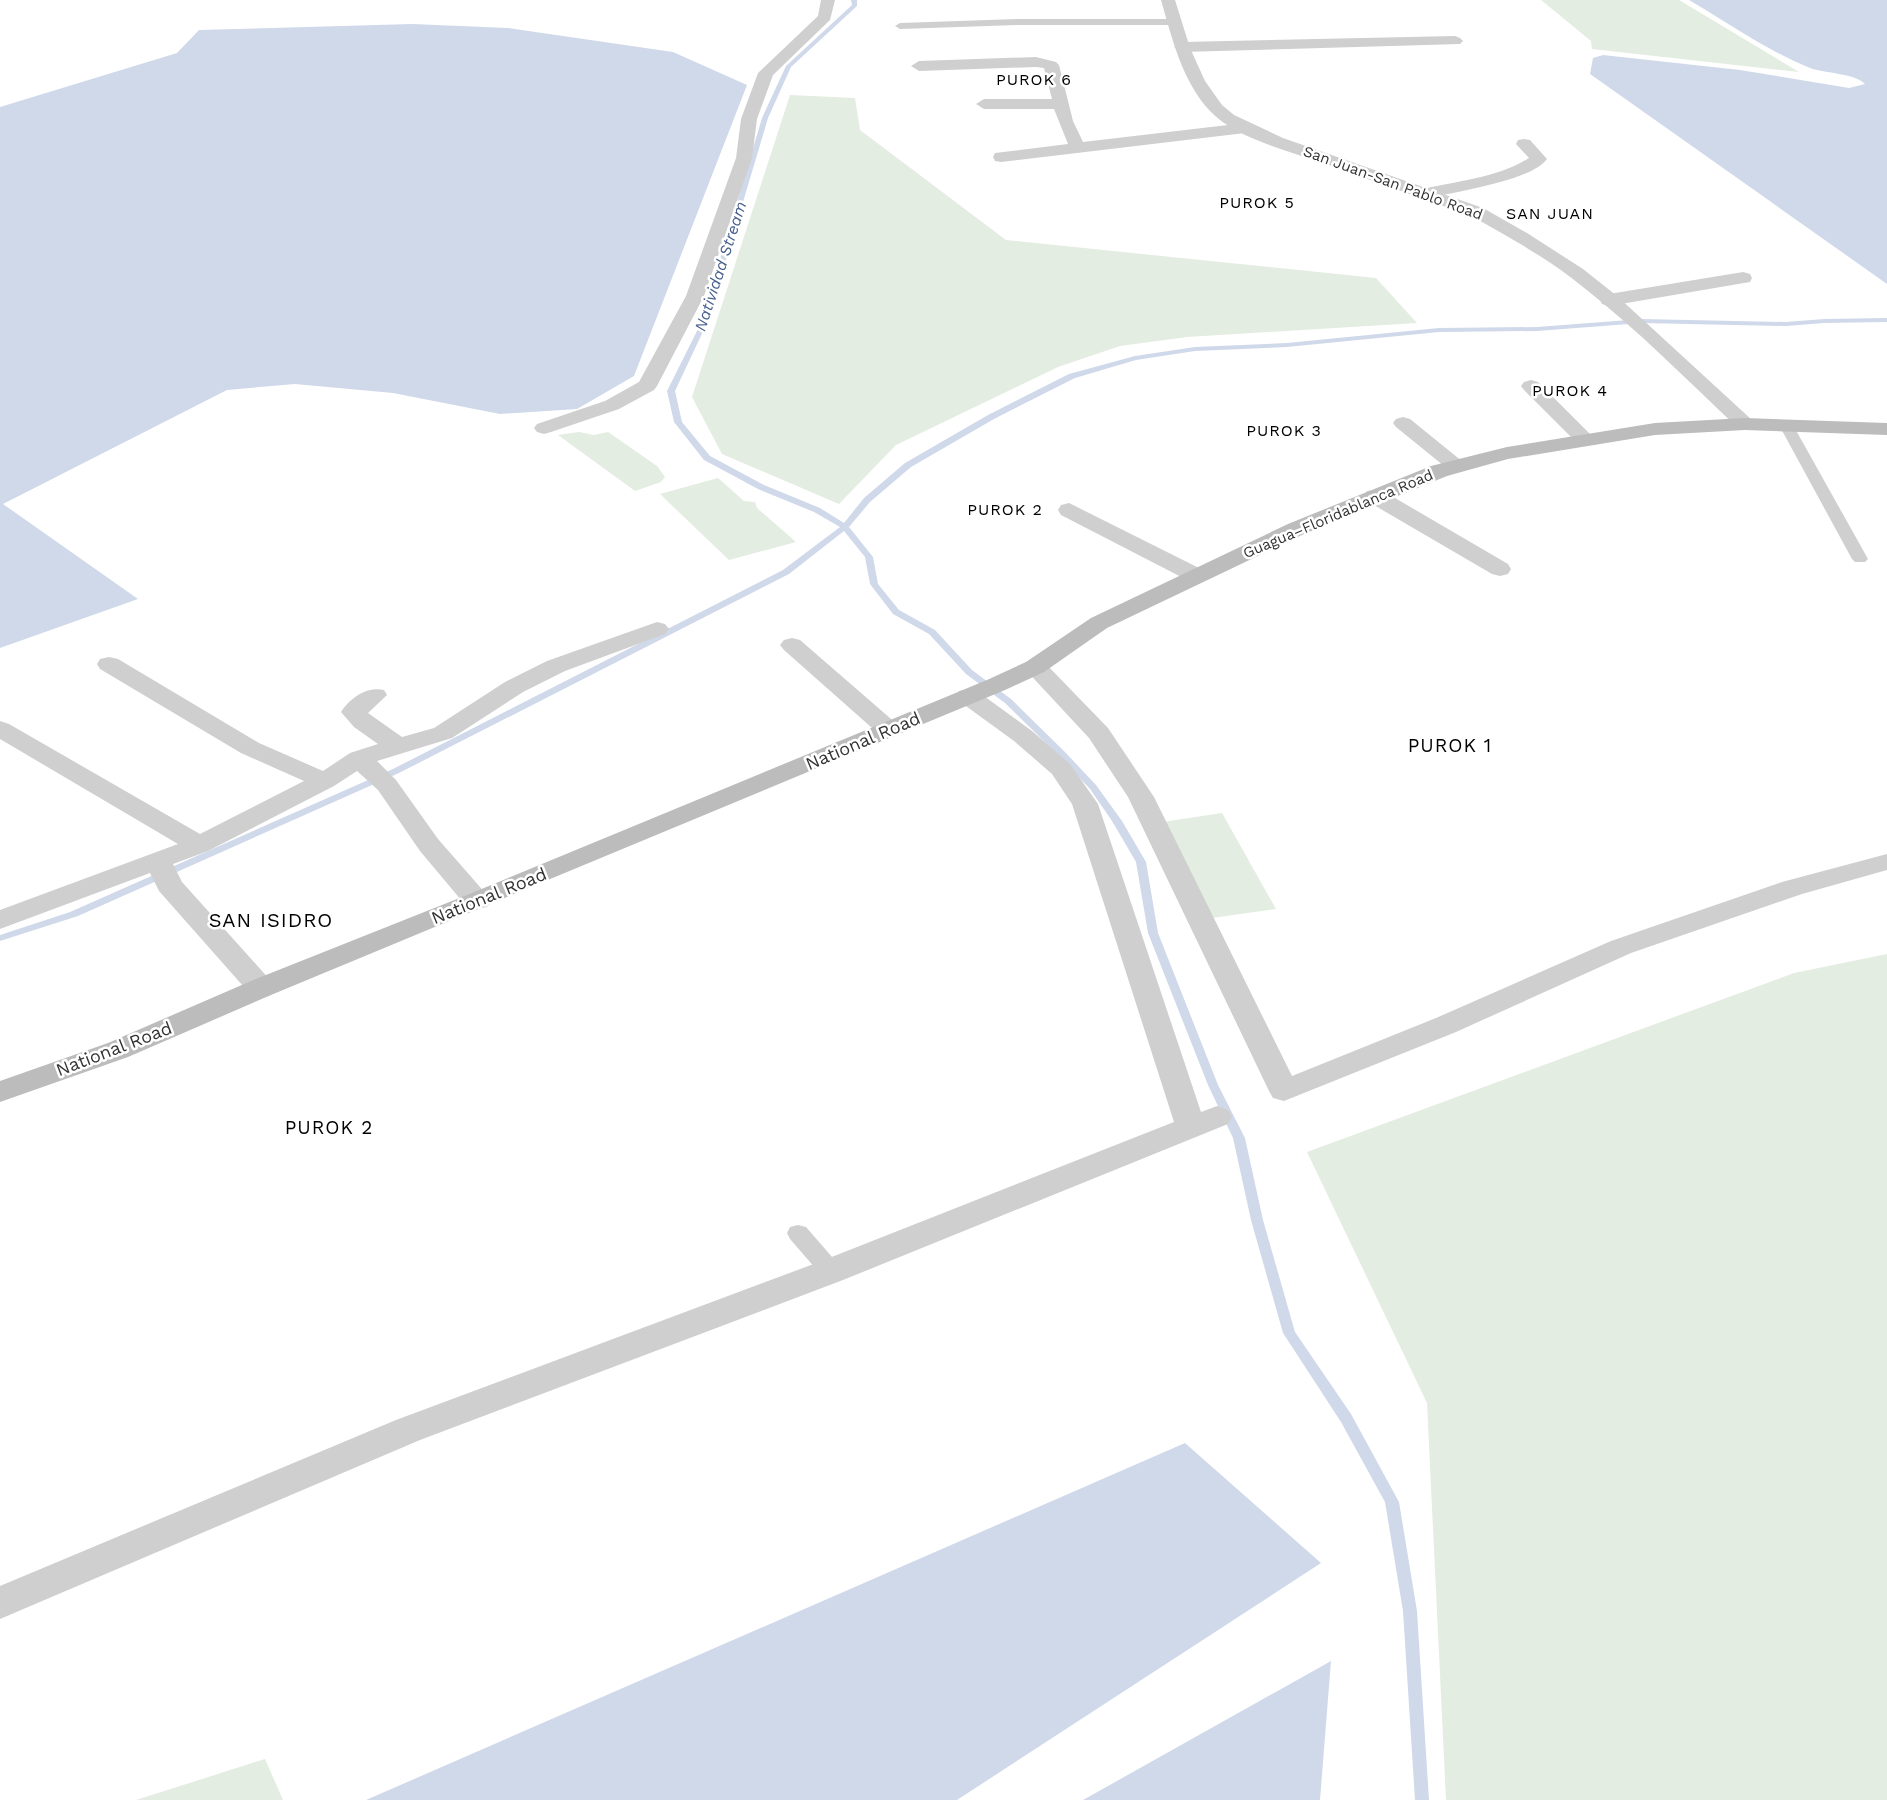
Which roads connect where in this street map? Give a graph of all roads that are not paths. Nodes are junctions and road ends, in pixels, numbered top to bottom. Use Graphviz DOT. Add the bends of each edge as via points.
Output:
graph roads {
  1 [pos="828,0"];
  2 [pos="1168,0"];
  3 [pos="1174,22"];
  4 [pos="900,26"];
  5 [pos="1455,41"];
  6 [pos="1182,47"];
  7 [pos="919,66"];
  8 [pos="984,104"];
  9 [pos="1062,104"];
  10 [pos="1245,128"];
  11 [pos="1524,144"];
  12 [pos="1078,148"];
  13 [pos="1001,156"];
  14 [pos="1429,193"];
  15 [pos="1743,278"];
  16 [pos="1609,300"];
  17 [pos="1531,386"];
  18 [pos="1403,423"];
  19 [pos="1745,424"];
  20 [pos="1786,425"];
  21 [pos="544,428"];
  22 [pos="1887,429"];
  23 [pos="1584,439"];
  24 [pos="1456,466"];
  25 [pos="1375,496"];
  26 [pos="1069,510"];
  27 [pos="1860,559"];
  28 [pos="1500,569"];
  29 [pos="1197,576"];
  30 [pos="657,629"];
  31 [pos="792,645"];
  32 [pos="109,664"];
  33 [pos="1036,667"];
  34 [pos="980,691"];
  35 [pos="374,695"];
  36 [pos="0,729"];
  37 [pos="889,730"];
  38 [pos="399,747"];
  39 [pos="373,771"];
  40 [pos="325,781"];
  41 [pos="198,845"];
  42 [pos="1887,862"];
  43 [pos="162,872"];
  44 [pos="477,901"];
  45 [pos="19,922"];
  46 [pos="260,988"];
  47 [pos="0,1092"];
  48 [pos="798,1233"];
  49 [pos="831,1271"];
  50 [pos="0,1603"];
  1 -- 21 [label="street" via="825,17 766,73 749,119 744,158 695,296 647,386 612,405"];
  2 -- 3 [label="street, San Juan-San Pablo Road"];
  3 -- 4 [label="lane"];
  3 -- 6 [label="street, San Juan-San Pablo Road"];
  5 -- 6 [label="street"];
  6 -- 10 [label="street, San Juan-San Pablo Road" via="1215,108"];
  7 -- 9 [label="street" via="1046,63 1053,68"];
  8 -- 9 [label="street"];
  9 -- 12 [label="street" via="1065,121"];
  10 -- 12 [label="street"];
  10 -- 14 [label="street, San Juan-San Pablo Road" via="1333,162"];
  11 -- 14 [label="street" via="1539,159 1534,163"];
  12 -- 13 [label="street"];
  14 -- 16 [label="street, San Juan-San Pablo Road" via="1499,224 1568,267"];
  15 -- 16 [label="street"];
  16 -- 19 [label="street, San Juan-San Pablo Road"];
  17 -- 23 [label="street"];
  18 -- 24 [label="street"];
  19 -- 20 [label="main road, Guagua–Floridablanca Road"];
  19 -- 23 [label="main road, Guagua–Floridablanca Road" via="1655,429"];
  20 -- 22 [label="main road, Guagua–Floridablanca Road"];
  20 -- 27 [label="lane"];
  23 -- 24 [label="main road, Guagua–Floridablanca Road"];
  24 -- 25 [label="main road, Guagua–Floridablanca Road"];
  25 -- 28 [label="street"];
  25 -- 29 [label="main road, Guagua–Floridablanca Road"];
  26 -- 29 [label="street"];
  29 -- 33 [label="main road, Guagua–Floridablanca Road" via="1099,623"];
  30 -- 38 [label="street" via="556,666 514,687 443,733"];
  31 -- 37 [label="street"];
  32 -- 40 [label="street" via="250,748"];
  33 -- 34 [label="main road, Guagua–Floridablanca Road"];
  33 -- 42 [label="street" via="1099,733 1141,797 1284,1091 1446,1025 1621,947 1792,888"];
  34 -- 37 [label="main road, National Road"];
  34 -- 49 [label="street" via="1023,736 1061,769 1085,804 1204,1122"];
  35 -- 38 [label="street" via="353,712"];
  36 -- 41 [label="street"];
  37 -- 44 [label="main road, National Road"];
  38 -- 39 [label="street"];
  39 -- 40 [label="street"];
  39 -- 44 [label="street" via="428,845"];
  40 -- 41 [label="street"];
  41 -- 43 [label="street"];
  43 -- 45 [label="street"];
  43 -- 46 [label="street"];
  44 -- 46 [label="main road, National Road"];
  46 -- 47 [label="main road, National Road" via="118,1050"];
  48 -- 49 [label="lane"];
  49 -- 50 [label="street" via="408,1430"];
}
